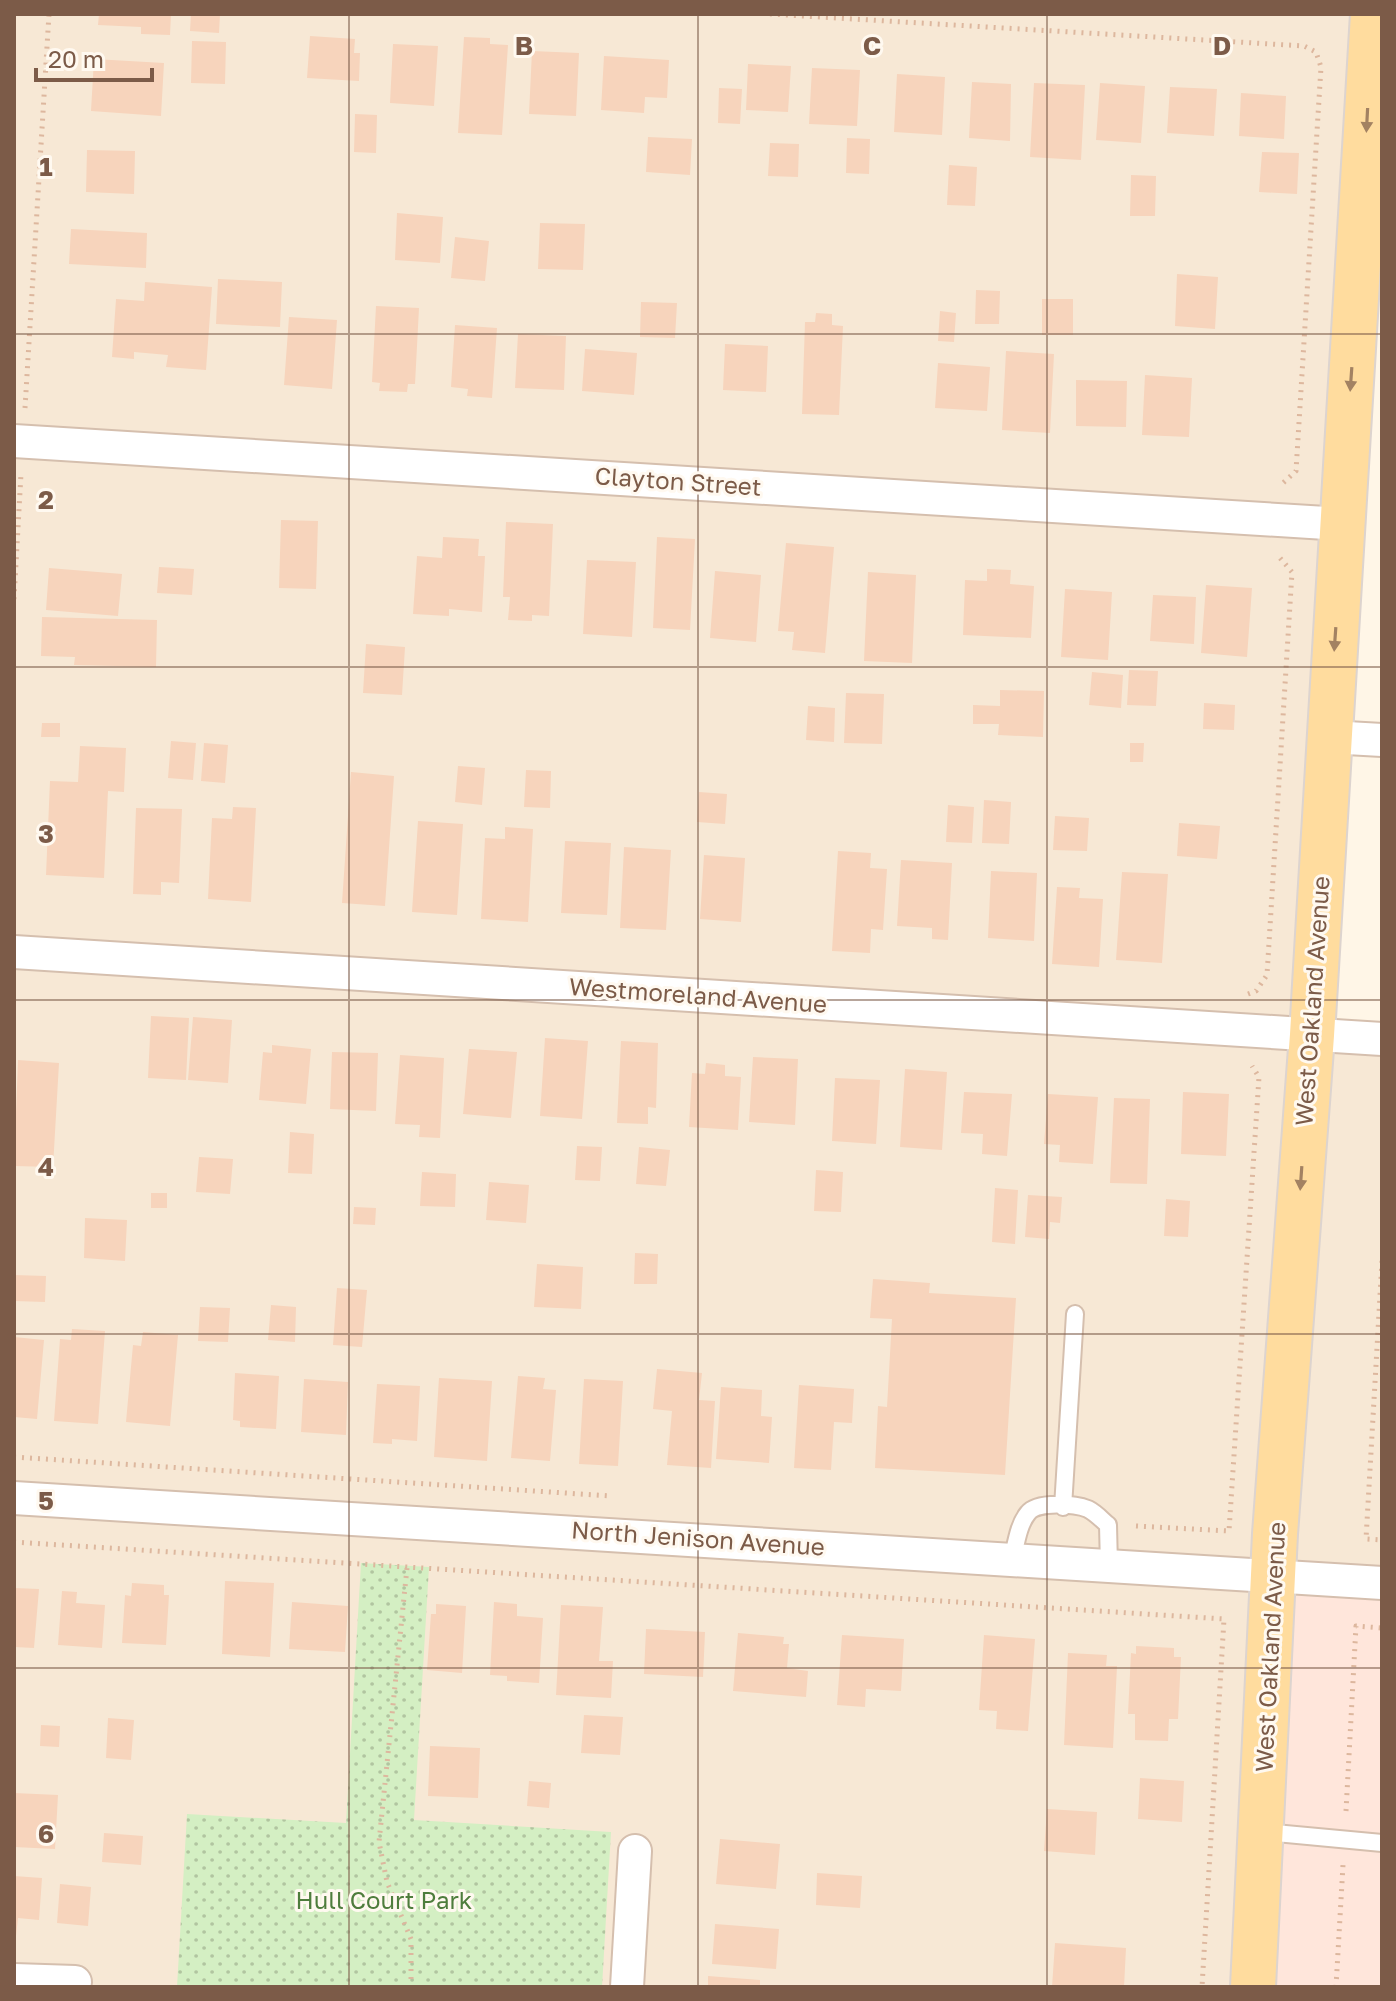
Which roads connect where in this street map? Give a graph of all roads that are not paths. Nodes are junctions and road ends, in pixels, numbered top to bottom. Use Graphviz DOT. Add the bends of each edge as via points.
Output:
graph roads {
  1 [pos="1373,14"];
  2 [pos="19,441"];
  3 [pos="1342,524"];
  4 [pos="1329,737"];
  5 [pos="1382,740"];
  6 [pos="14,952"];
  7 [pos="1312,1035"];
  8 [pos="1382,1039"];
  9 [pos="1075,1314"];
  10 [pos="14,1498"];
  11 [pos="1063,1507"];
  12 [pos="1012,1560"];
  13 [pos="1109,1566"];
  14 [pos="1274,1576"];
  15 [pos="1382,1583"];
  16 [pos="1262,1832"];
  17 [pos="1382,1843"];
  18 [pos="635,1851"];
  19 [pos="14,1980"];
  20 [pos="75,1982"];
  21 [pos="627,1987"];
  22 [pos="1253,1987"];
  1 -- 3 [label="main road, West Oakland Avenue, one-way" via="1363,297"];
  2 -- 3 [label="street, Clayton Street"];
  3 -- 4 [label="main road, West Oakland Avenue, one-way"];
  4 -- 5 [label="street"];
  4 -- 7 [label="main road, West Oakland Avenue"];
  6 -- 7 [label="street, Westmoreland Avenue"];
  7 -- 8 [label="street, Westmoreland Avenue"];
  7 -- 14 [label="main road, West Oakland Avenue, one-way"];
  9 -- 11 [label="lane"];
  10 -- 12 [label="street, North Jenison Avenue"];
  11 -- 12 [label="lane" via="1030,1510"];
  11 -- 13 [label="lane" via="1085,1508 1108,1525"];
  12 -- 13 [label="street, North Jenison Avenue"];
  13 -- 14 [label="street, North Jenison Avenue"];
  14 -- 15 [label="street, North Jenison Avenue"];
  14 -- 16 [label="main road, West Oakland Avenue"];
  16 -- 17 [label="lane"];
  16 -- 22 [label="main road, West Oakland Avenue"];
  18 -- 21 [label="street"];
  19 -- 20 [label="street"];
}
